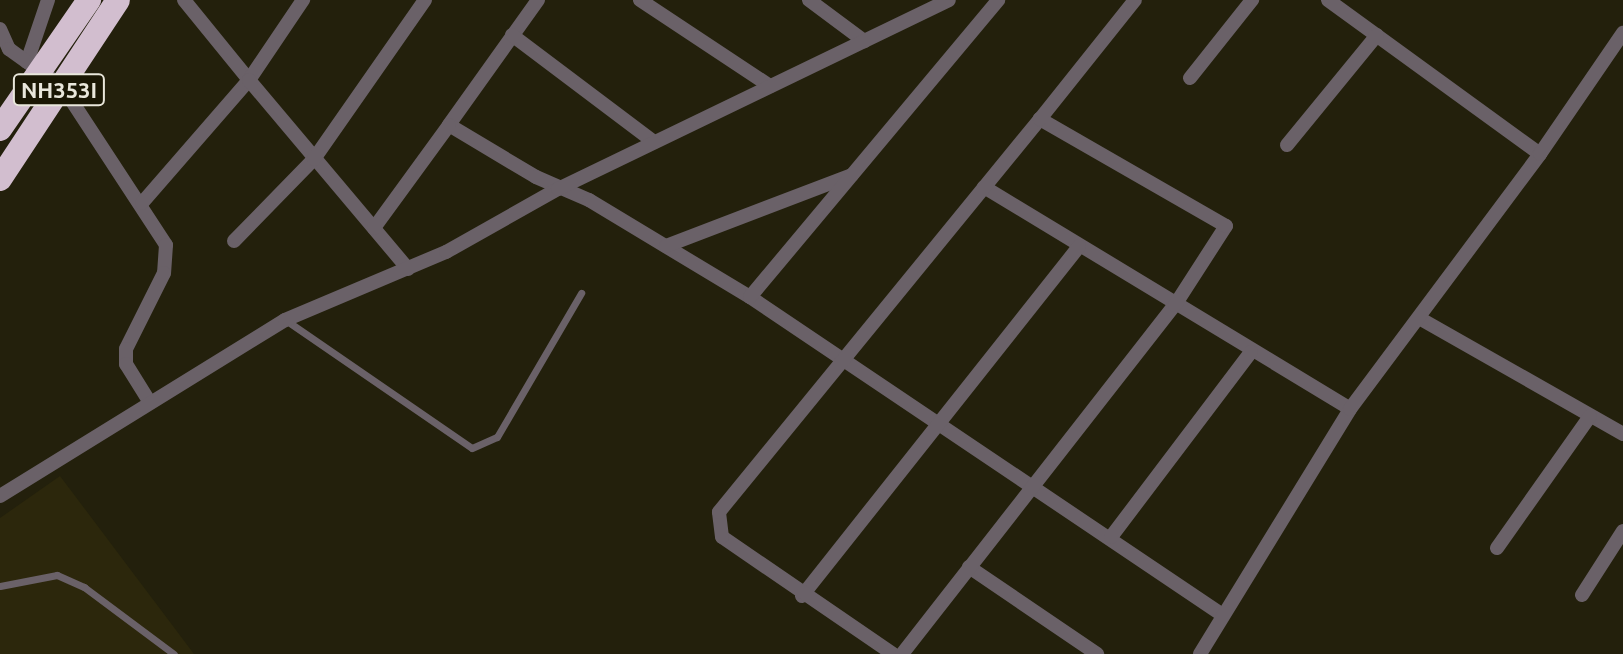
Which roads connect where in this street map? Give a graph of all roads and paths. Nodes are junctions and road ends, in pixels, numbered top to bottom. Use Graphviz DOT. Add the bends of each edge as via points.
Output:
graph roads {
  1 [pos="48,0"];
  2 [pos="89,0"];
  3 [pos="118,0"];
  4 [pos="184,0"];
  5 [pos="303,0"];
  6 [pos="425,0"];
  7 [pos="538,0"];
  8 [pos="640,0"];
  9 [pos="809,0"];
  10 [pos="949,0"];
  11 [pos="998,0"];
  12 [pos="1135,0"];
  13 [pos="1252,0"];
  14 [pos="1328,0"];
  15 [pos="0,29"];
  16 [pos="1623,33"];
  17 [pos="512,35"];
  18 [pos="1377,35"];
  19 [pos="864,41"];
  20 [pos="4,46"];
  21 [pos="34,67"];
  22 [pos="1190,78"];
  23 [pos="249,80"];
  24 [pos="62,86"];
  25 [pos="770,86"];
  26 [pos="2,119"];
  27 [pos="1040,119"];
  28 [pos="449,125"];
  29 [pos="654,142"];
  30 [pos="1287,145"];
  31 [pos="1540,154"];
  32 [pos="314,159"];
  33 [pos="852,175"];
  34 [pos="0,179"];
  35 [pos="984,187"];
  36 [pos="558,189"];
  37 [pos="142,203"];
  38 [pos="374,228"];
  39 [pos="234,241"];
  40 [pos="666,246"];
  41 [pos="1079,246"];
  42 [pos="408,269"];
  43 [pos="581,293"];
  44 [pos="750,297"];
  45 [pos="1175,305"];
  46 [pos="1419,318"];
  47 [pos="285,320"];
  48 [pos="1251,352"];
  49 [pos="843,358"];
  50 [pos="149,401"];
  51 [pos="1350,409"];
  52 [pos="1590,416"];
  53 [pos="940,423"];
  54 [pos="1623,434"];
  55 [pos="1033,485"];
  56 [pos="0,496"];
  57 [pos="1623,531"];
  58 [pos="1111,537"];
  59 [pos="1497,548"];
  60 [pos="969,567"];
  61 [pos="0,586"];
  62 [pos="1582,595"];
  63 [pos="802,596"];
  64 [pos="1221,614"];
  65 [pos="174,654"];
  66 [pos="893,654"];
  67 [pos="902,654"];
  68 [pos="1097,654"];
  69 [pos="1200,654"];
  1 -- 21 [label="street"];
  2 -- 21 [label="highway, NH353I"];
  3 -- 24 [label="highway, NH353I"];
  4 -- 23 [label="street"];
  5 -- 23 [label="street"];
  6 -- 32 [label="street"];
  7 -- 17 [label="street"];
  8 -- 25 [label="street"];
  9 -- 19 [label="street"];
  10 -- 19 [label="street"];
  11 -- 33 [label="street"];
  12 -- 27 [label="street"];
  13 -- 22 [label="street"];
  14 -- 18 [label="street"];
  15 -- 20 [label="street"];
  16 -- 31 [label="street"];
  17 -- 28 [label="street"];
  17 -- 29 [label="street"];
  18 -- 30 [label="street"];
  18 -- 31 [label="street"];
  19 -- 25 [label="street"];
  20 -- 21 [label="street"];
  21 -- 24 [label="street"];
  21 -- 26 [label="highway, NH353I"];
  23 -- 32 [label="street"];
  23 -- 37 [label="street"];
  24 -- 34 [label="highway, NH353I"];
  24 -- 37 [label="street"];
  25 -- 29 [label="street"];
  27 -- 35 [label="street"];
  27 -- 45 [label="street" via="1226,226"];
  28 -- 36 [label="street"];
  28 -- 38 [label="street"];
  29 -- 36 [label="street"];
  31 -- 46 [label="street"];
  32 -- 38 [label="street"];
  32 -- 39 [label="street"];
  33 -- 40 [label="street" via="783,197"];
  33 -- 44 [label="street"];
  35 -- 41 [label="street"];
  35 -- 49 [label="street"];
  36 -- 40 [label="street" via="589,200"];
  36 -- 42 [label="street"];
  37 -- 50 [label="street" via="168,255 126,349 126,364"];
  38 -- 42 [label="street"];
  40 -- 44 [label="street"];
  41 -- 45 [label="street"];
  41 -- 53 [label="street"];
  42 -- 47 [label="street"];
  43 -- 47 [label="lane" via="497,437 472,448"];
  44 -- 49 [label="street"];
  45 -- 48 [label="street"];
  45 -- 55 [label="street"];
  46 -- 51 [label="street"];
  46 -- 52 [label="street"];
  47 -- 50 [label="street"];
  48 -- 51 [label="street"];
  48 -- 58 [label="street"];
  49 -- 53 [label="street"];
  49 -- 63 [label="street" via="725,499 717,522 722,537"];
  50 -- 56 [label="street"];
  51 -- 64 [label="street"];
  52 -- 54 [label="street"];
  52 -- 59 [label="street"];
  53 -- 55 [label="street"];
  53 -- 63 [label="street"];
  55 -- 58 [label="street"];
  55 -- 60 [label="street"];
  57 -- 62 [label="street"];
  58 -- 64 [label="street"];
  60 -- 67 [label="street"];
  60 -- 68 [label="street"];
  61 -- 65 [label="lane" via="46,573 57,575 84,587"];
  63 -- 66 [label="street"];
  64 -- 69 [label="street"];
}
